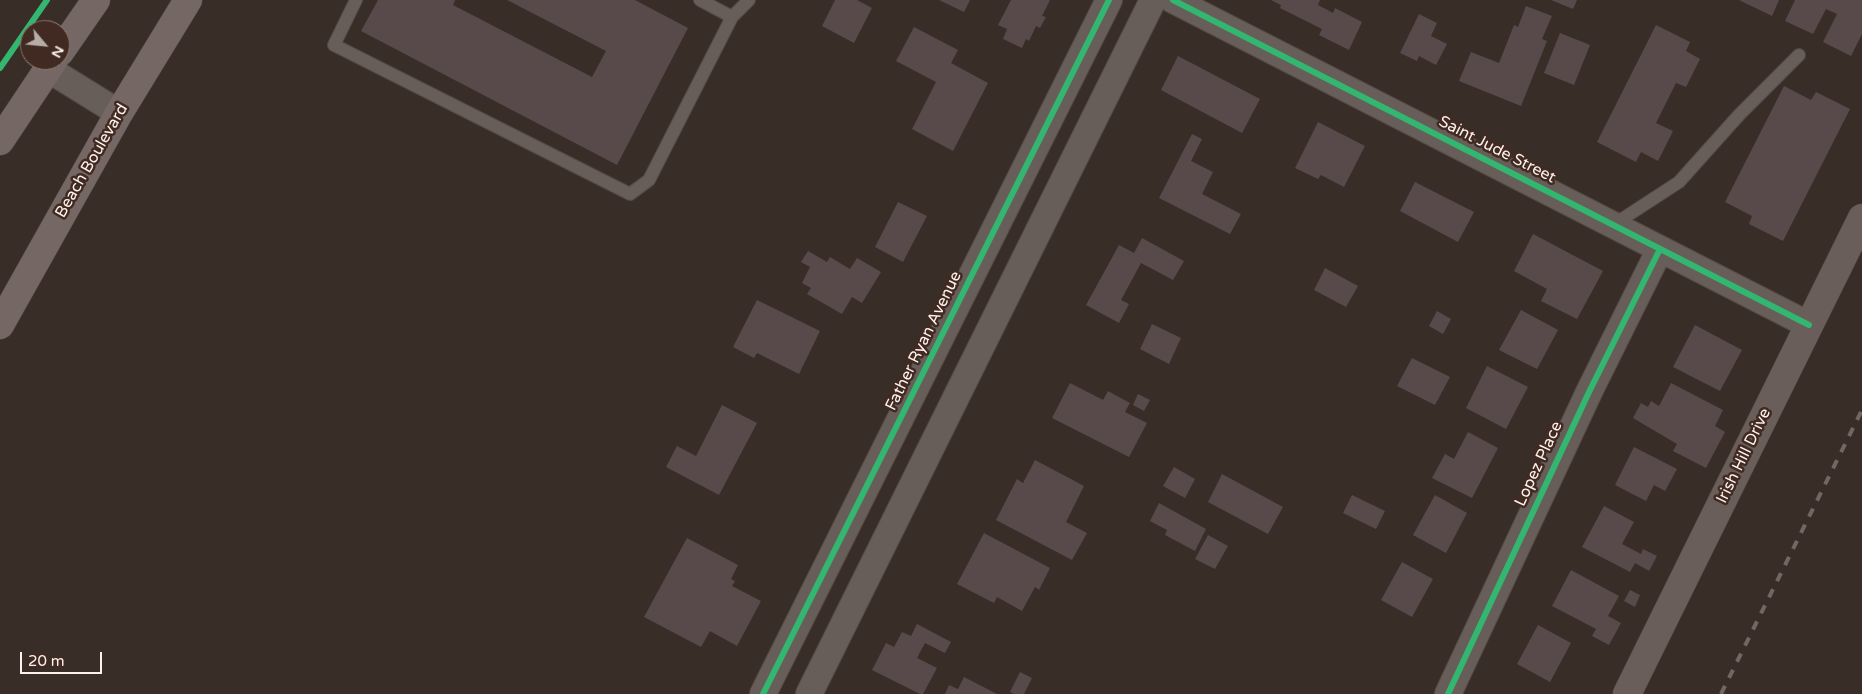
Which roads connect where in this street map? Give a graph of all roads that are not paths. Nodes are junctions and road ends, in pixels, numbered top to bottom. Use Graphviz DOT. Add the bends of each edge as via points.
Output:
graph roads {
  1 [pos="96,0"];
  2 [pos="188,0"];
  3 [pos="356,0"];
  4 [pos="700,0"];
  5 [pos="749,0"];
  6 [pos="1109,0"];
  7 [pos="1153,0"];
  8 [pos="1173,0"];
  9 [pos="732,17"];
  10 [pos="70,37"];
  11 [pos="1798,55"];
  12 [pos="47,70"];
  13 [pos="66,70"];
  14 [pos="119,113"];
  15 [pos="0,141"];
  16 [pos="1862,218"];
  17 [pos="1614,225"];
  18 [pos="1660,249"];
  19 [pos="0,325"];
  20 [pos="1809,325"];
  21 [pos="767,686"];
  22 [pos="800,694"];
  23 [pos="809,694"];
  24 [pos="1448,694"];
  25 [pos="1627,694"];
  1 -- 10 [label="main road"];
  2 -- 14 [label="main road, Beach Boulevard"];
  3 -- 9 [label="lane" via="334,45 630,194 649,180"];
  4 -- 9 [label="lane"];
  5 -- 9 [label="lane"];
  6 -- 21 [label="street, Father Ryan Avenue"];
  7 -- 23 [label="street"];
  8 -- 17 [label="street, Saint Jude Street"];
  11 -- 17 [label="lane" via="1679,182"];
  12 -- 15 [label="main road"];
  13 -- 14 [label="street"];
  14 -- 19 [label="main road, Beach Boulevard"];
  16 -- 20 [label="main road, Irish Hill Drive"];
  17 -- 18 [label="street, Saint Jude Street"];
  18 -- 20 [label="street, Saint Jude Street"];
  18 -- 24 [label="street, Lopez Place" via="1577,416"];
  20 -- 25 [label="main road, Irish Hill Drive"];
  21 -- 22 [label="street"];
}
